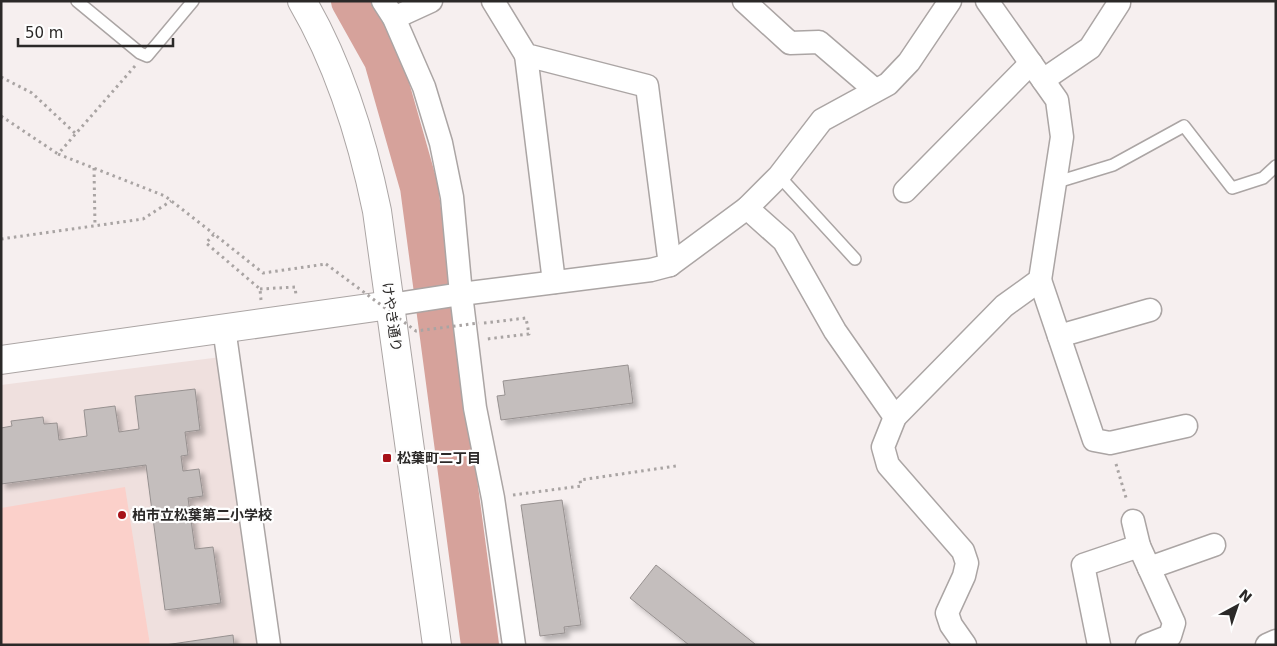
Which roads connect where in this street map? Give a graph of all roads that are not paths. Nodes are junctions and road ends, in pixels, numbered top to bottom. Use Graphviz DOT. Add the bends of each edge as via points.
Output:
graph roads {
  1 [pos="77,1"];
  2 [pos="192,1"];
  3 [pos="302,1"];
  4 [pos="431,1"];
  5 [pos="493,1"];
  6 [pos="744,1"];
  7 [pos="950,1"];
  8 [pos="987,1"];
  9 [pos="1119,3"];
  10 [pos="389,10"];
  11 [pos="526,55"];
  12 [pos="1037,71"];
  13 [pos="875,90"];
  14 [pos="1276,166"];
  15 [pos="778,176"];
  16 [pos="1054,183"];
  17 [pos="905,191"];
  18 [pos="747,208"];
  19 [pos="855,259"];
  20 [pos="670,265"];
  21 [pos="1040,280"];
  22 [pos="554,282"];
  23 [pos="456,295"];
  24 [pos="401,303"];
  25 [pos="1150,310"];
  26 [pos="224,328"];
  27 [pos="1059,336"];
  28 [pos="1,360"];
  29 [pos="895,417"];
  30 [pos="1186,426"];
  31 [pos="1133,521"];
  32 [pos="1214,545"];
  33 [pos="1139,546"];
  34 [pos="1149,568"];
  35 [pos="1276,641"];
  36 [pos="269,645"];
  37 [pos="437,645"];
  38 [pos="514,645"];
  39 [pos="965,645"];
  40 [pos="1099,645"];
  41 [pos="1147,645"];
  42 [pos="1267,645"];
  1 -- 2 [label="lane" via="147,56"];
  3 -- 24 [label="street, けやき通り" via="335,67 353,116"];
  4 -- 10 [label="street"];
  5 -- 11 [label="street"];
  6 -- 13 [label="street" via="790,43 819,42"];
  7 -- 13 [label="street" via="909,62 888,84"];
  8 -- 12 [label="street"];
  9 -- 12 [label="street" via="1090,48"];
  10 -- 23 [label="street" via="424,87 441,143 452,197"];
  11 -- 20 [label="street" via="647,86"];
  11 -- 22 [label="street"];
  12 -- 16 [label="street" via="1057,100 1062,137"];
  12 -- 17 [label="street"];
  13 -- 15 [label="street" via="822,120"];
  14 -- 16 [label="lane" via="1264,178 1232,188 1184,126 1113,165"];
  15 -- 18 [label="street"];
  15 -- 19 [label="lane"];
  16 -- 21 [label="street"];
  18 -- 20 [label="street"];
  18 -- 29 [label="street" via="784,241 835,331"];
  20 -- 22 [label="street"];
  21 -- 27 [label="street"];
  21 -- 29 [label="street" via="1004,306"];
  22 -- 23 [label="street"];
  23 -- 24 [label="street"];
  23 -- 38 [label="street" via="493,498"];
  24 -- 26 [label="street"];
  24 -- 37 [label="street, けやき通り"];
  25 -- 27 [label="street"];
  26 -- 28 [label="street"];
  26 -- 36 [label="street"];
  27 -- 30 [label="street" via="1094,440 1110,443"];
  29 -- 39 [label="street" via="883,447 888,465 963,551 967,564 947,612 951,625"];
  31 -- 33 [label="street"];
  32 -- 34 [label="street"];
  33 -- 34 [label="street"];
  33 -- 40 [label="street" via="1083,565"];
  34 -- 41 [label="street" via="1174,623 1170,636"];
  35 -- 42 [label="street"];
}
